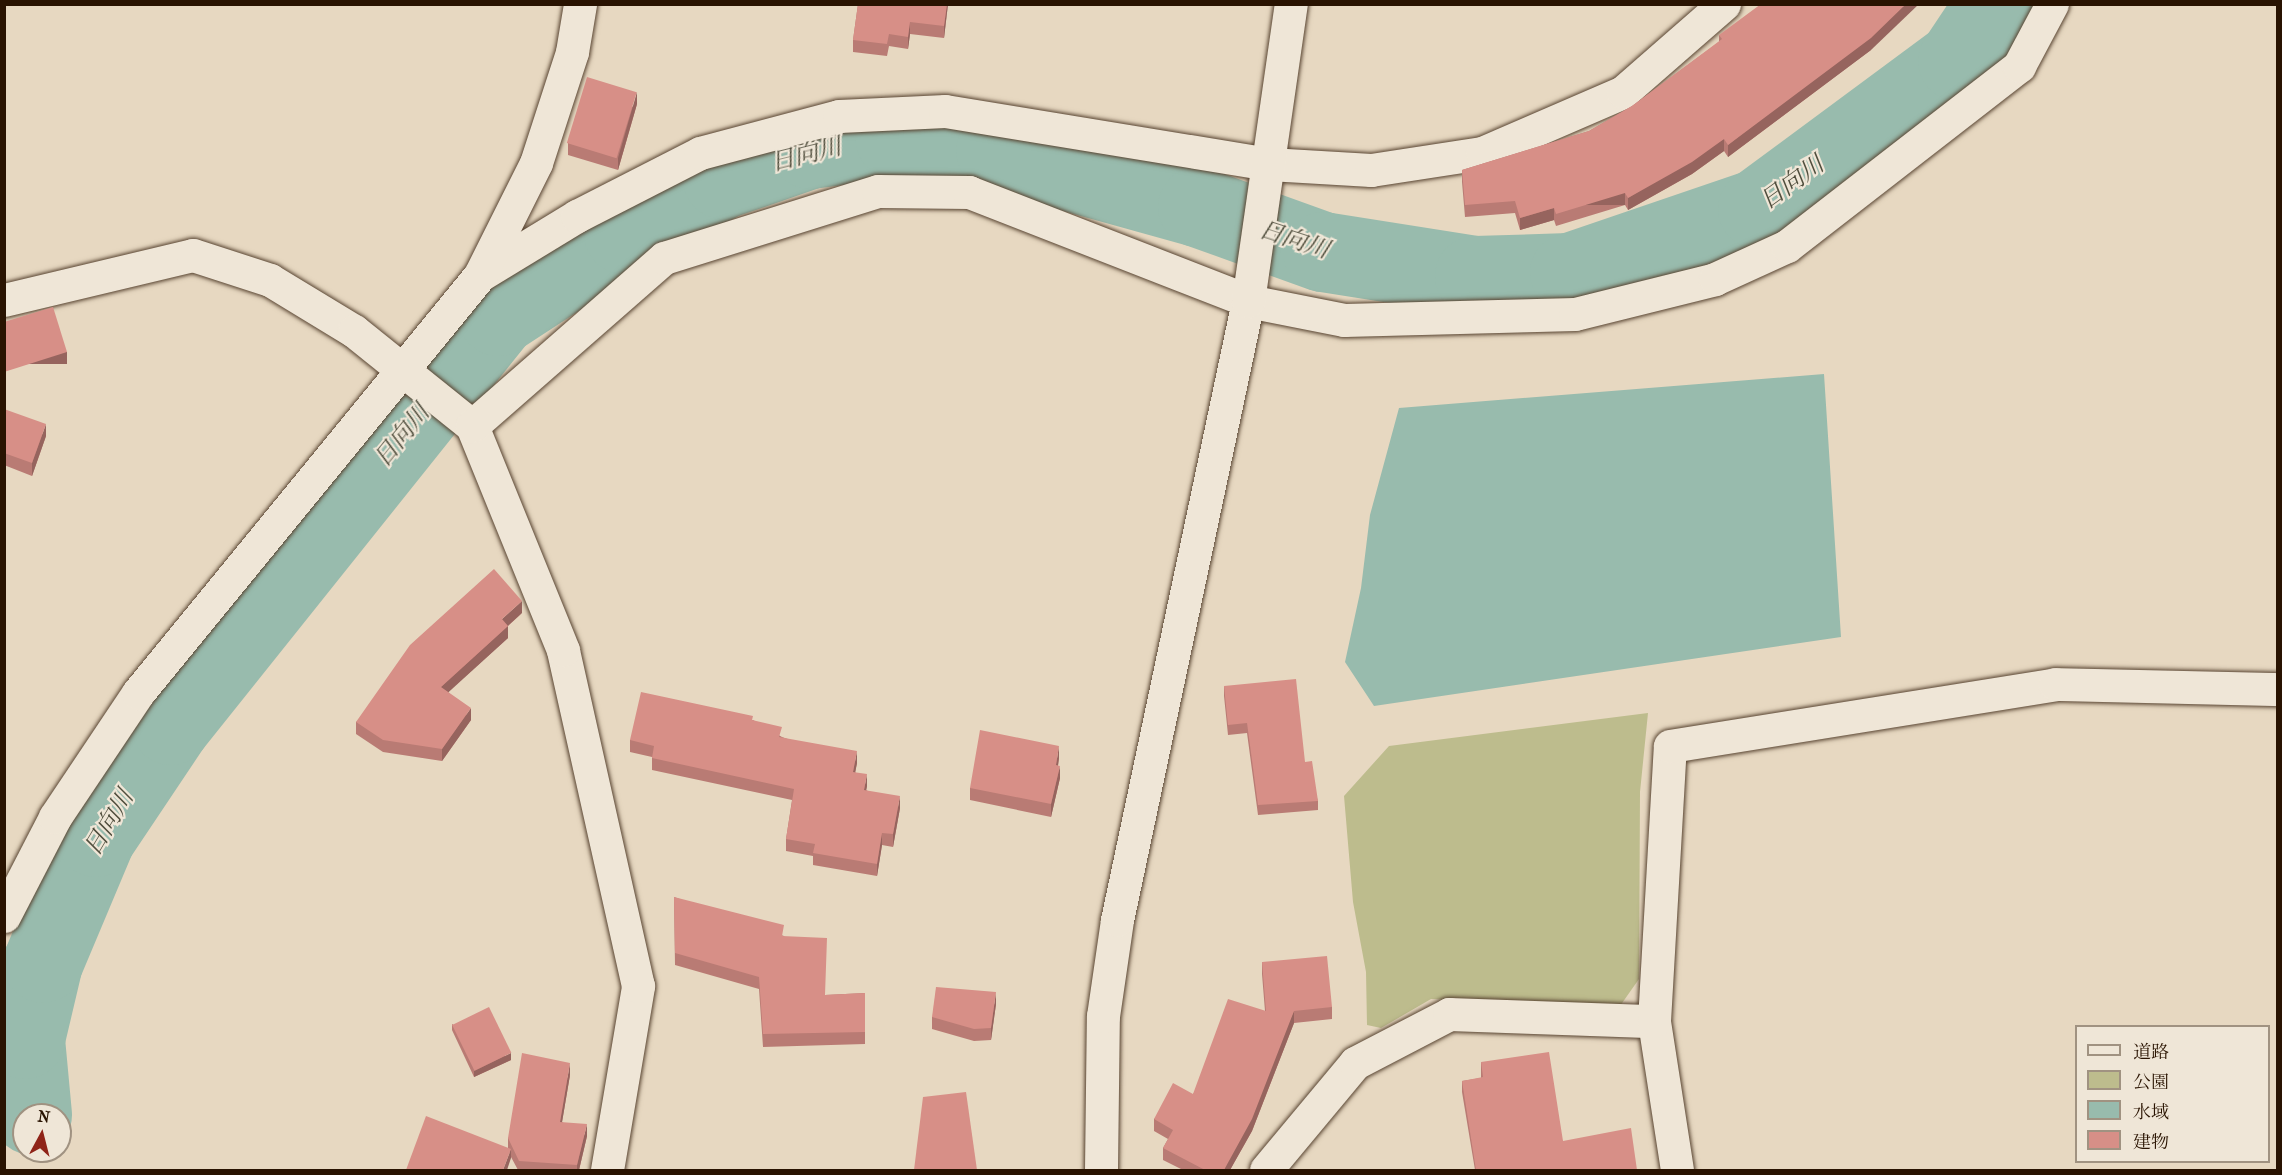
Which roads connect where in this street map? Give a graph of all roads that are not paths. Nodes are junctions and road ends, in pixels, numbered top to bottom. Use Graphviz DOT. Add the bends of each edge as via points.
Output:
graph roads {
  1 [pos="580,4"];
  2 [pos="1291,4"];
  3 [pos="1724,4"];
  4 [pos="2052,4"];
  5 [pos="1267,174"];
  6 [pos="480,275"];
  7 [pos="4,300"];
  8 [pos="1248,301"];
  9 [pos="401,372"];
  10 [pos="472,426"];
  11 [pos="2277,689"];
  12 [pos="4,916"];
  13 [pos="1654,1022"];
  14 [pos="607,1170"];
  15 [pos="1101,1170"];
  16 [pos="1266,1170"];
  17 [pos="1677,1170"];
  1 -- 6 [label="street" via="572,52 536,163"];
  2 -- 5 [label="street"];
  3 -- 5 [label="street" via="1623,92 1482,153 1371,170"];
  4 -- 8 [label="street" via="2019,66 1787,246 1715,279 1575,314 1344,321"];
  5 -- 6 [label="street" via="945,111 839,116 700,153 577,216"];
  5 -- 8 [label="street"];
  6 -- 9 [label="street"];
  7 -- 9 [label="street" via="194,255 270,280 354,331"];
  8 -- 10 [label="street" via="969,192 878,191 664,258"];
  8 -- 15 [label="street" via="1118,920 1103,1016"];
  9 -- 10 [label="street"];
  9 -- 12 [label="street" via="138,693 55,817"];
  10 -- 14 [label="street" via="563,650 638,986"];
  11 -- 13 [label="street" via="2055,684 1670,746"];
  13 -- 16 [label="street" via="1449,1014 1355,1064"];
  13 -- 17 [label="street"];
}
